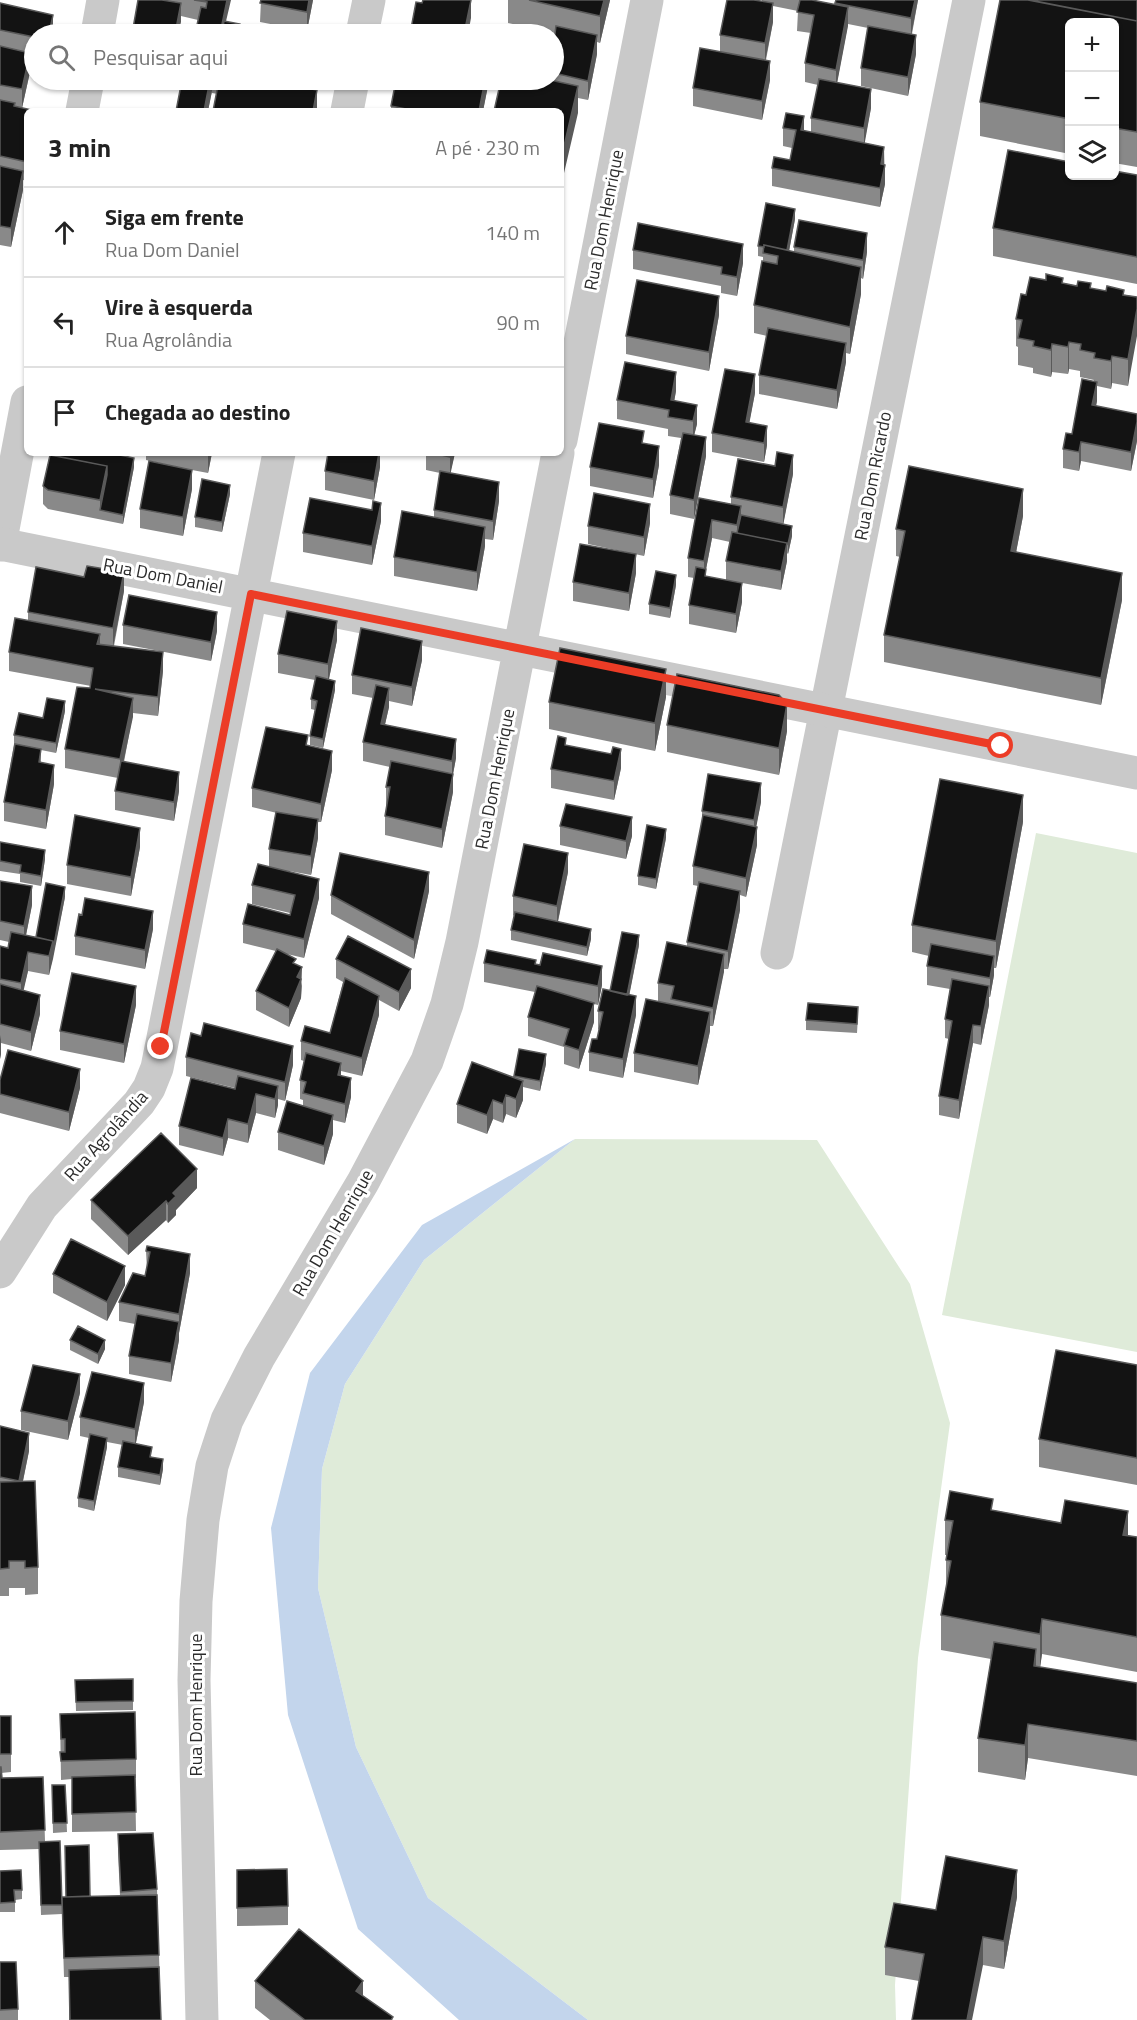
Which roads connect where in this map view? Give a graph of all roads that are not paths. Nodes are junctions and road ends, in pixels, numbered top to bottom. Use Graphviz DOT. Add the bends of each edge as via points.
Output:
graph roads {
  1 [pos="103,0"];
  2 [pos="369,0"];
  3 [pos="647,0"];
  4 [pos="969,0"];
  5 [pos="99,24"];
  6 [pos="364,24"];
  7 [pos="86,90"];
  8 [pos="351,90"];
  9 [pos="83,108"];
  10 [pos="348,108"];
  11 [pos="24,418"];
  12 [pos="564,425"];
  13 [pos="278,456"];
  14 [pos="557,456"];
  15 [pos="0,544"];
  16 [pos="251,594"];
  17 [pos="520,648"];
  18 [pos="826,710"];
  19 [pos="1136,765"];
  20 [pos="777,953"];
  21 [pos="0,1272"];
  22 [pos="202,2020"];
  1 -- 5 [label="street"];
  2 -- 6 [label="street"];
  3 -- 12 [label="street, Rua Dom Henrique"];
  4 -- 18 [label="street, Rua Dom Ricardo"];
  7 -- 9 [label="street"];
  8 -- 10 [label="street"];
  11 -- 15 [label="street"];
  13 -- 16 [label="street, Rua Agrolândia"];
  14 -- 17 [label="street, Rua Dom Henrique"];
  15 -- 16 [label="street, Rua Dom Daniel"];
  16 -- 17 [label="street, Rua Dom Daniel"];
  16 -- 21 [label="street, Rua Agrolândia" via="157,1068 139,1103 42,1206"];
  17 -- 18 [label="street, Rua Dom Daniel"];
  17 -- 22 [label="street, Rua Dom Henrique" via="462,942 447,1004 427,1061 363,1182 259,1357 227,1420 212,1466 195,1601"];
  18 -- 19 [label="street, Rua Dom Daniel"];
  18 -- 20 [label="street, Rua Dom Ricardo"];
}
